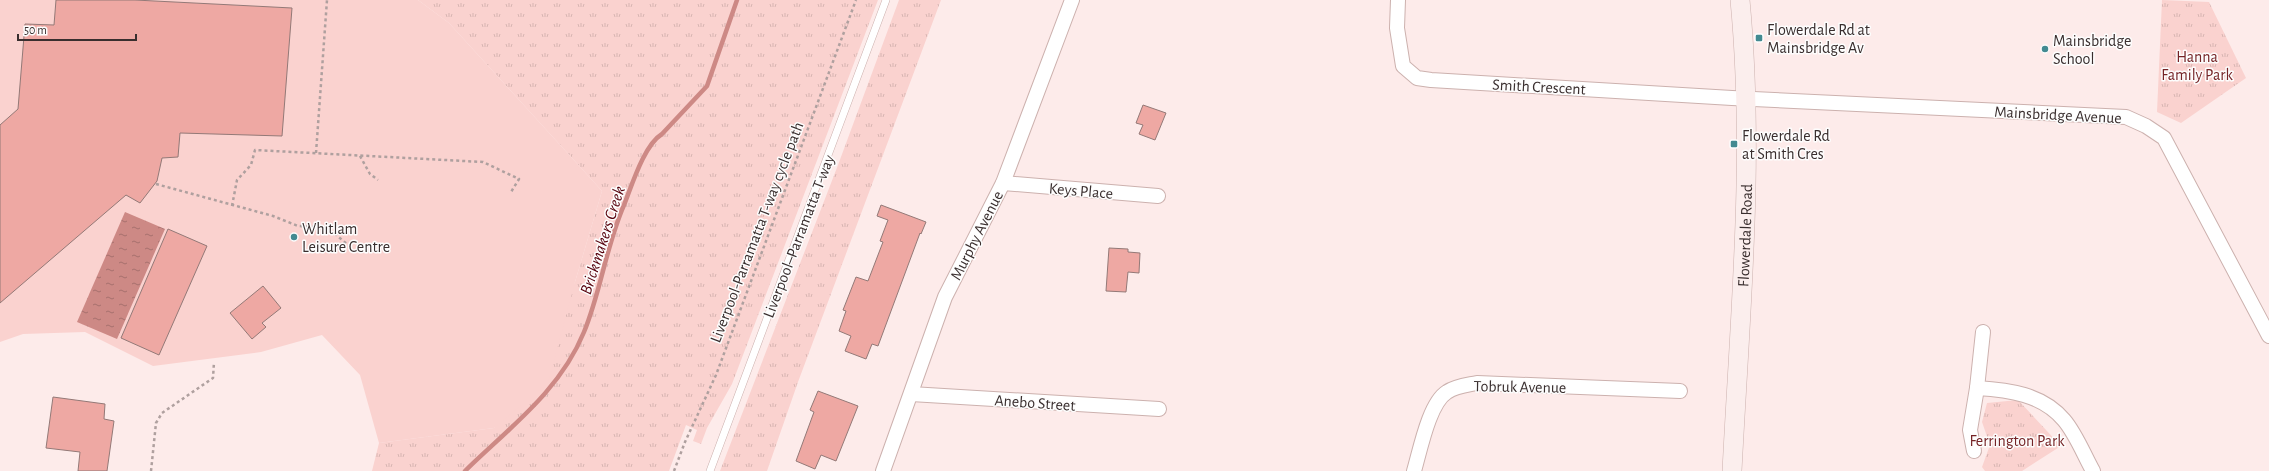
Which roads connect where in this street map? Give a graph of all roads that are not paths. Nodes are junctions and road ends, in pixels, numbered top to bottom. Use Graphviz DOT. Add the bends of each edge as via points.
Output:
graph roads {
  1 [pos="886,0"];
  2 [pos="1072,0"];
  3 [pos="1398,0"];
  4 [pos="1740,0"];
  5 [pos="1747,99"];
  6 [pos="1003,183"];
  7 [pos="1158,196"];
  8 [pos="1983,332"];
  9 [pos="2269,336"];
  10 [pos="1977,388"];
  11 [pos="1680,391"];
  12 [pos="911,394"];
  13 [pos="1159,410"];
  14 [pos="1974,451"];
  15 [pos="710,471"];
  16 [pos="883,471"];
  17 [pos="1414,471"];
  18 [pos="1732,471"];
  19 [pos="2093,471"];
  1 -- 15 [label="lane, Liverpool–Parramatta T-way"];
  2 -- 6 [label="street, Murphy Avenue"];
  3 -- 5 [label="street, Smith Crescent" via="1397,28 1403,66 1417,78"];
  4 -- 5 [label="main road, Flowerdale Road"];
  5 -- 9 [label="street, Mainsbridge Avenue" via="2126,117 2146,126 2164,138"];
  5 -- 18 [label="main road, Flowerdale Road" via="1745,244"];
  6 -- 7 [label="street, Keys Place"];
  6 -- 12 [label="street, Murphy Avenue" via="945,297"];
  8 -- 10 [label="street"];
  10 -- 14 [label="street" via="1970,430"];
  10 -- 19 [label="street" via="2021,393 2047,404 2065,421"];
  11 -- 17 [label="street, Tobruk Avenue" via="1477,383 1462,386 1447,392 1432,411"];
  12 -- 13 [label="street, Anebo Street"];
  12 -- 16 [label="street, Murphy Avenue"];
}
